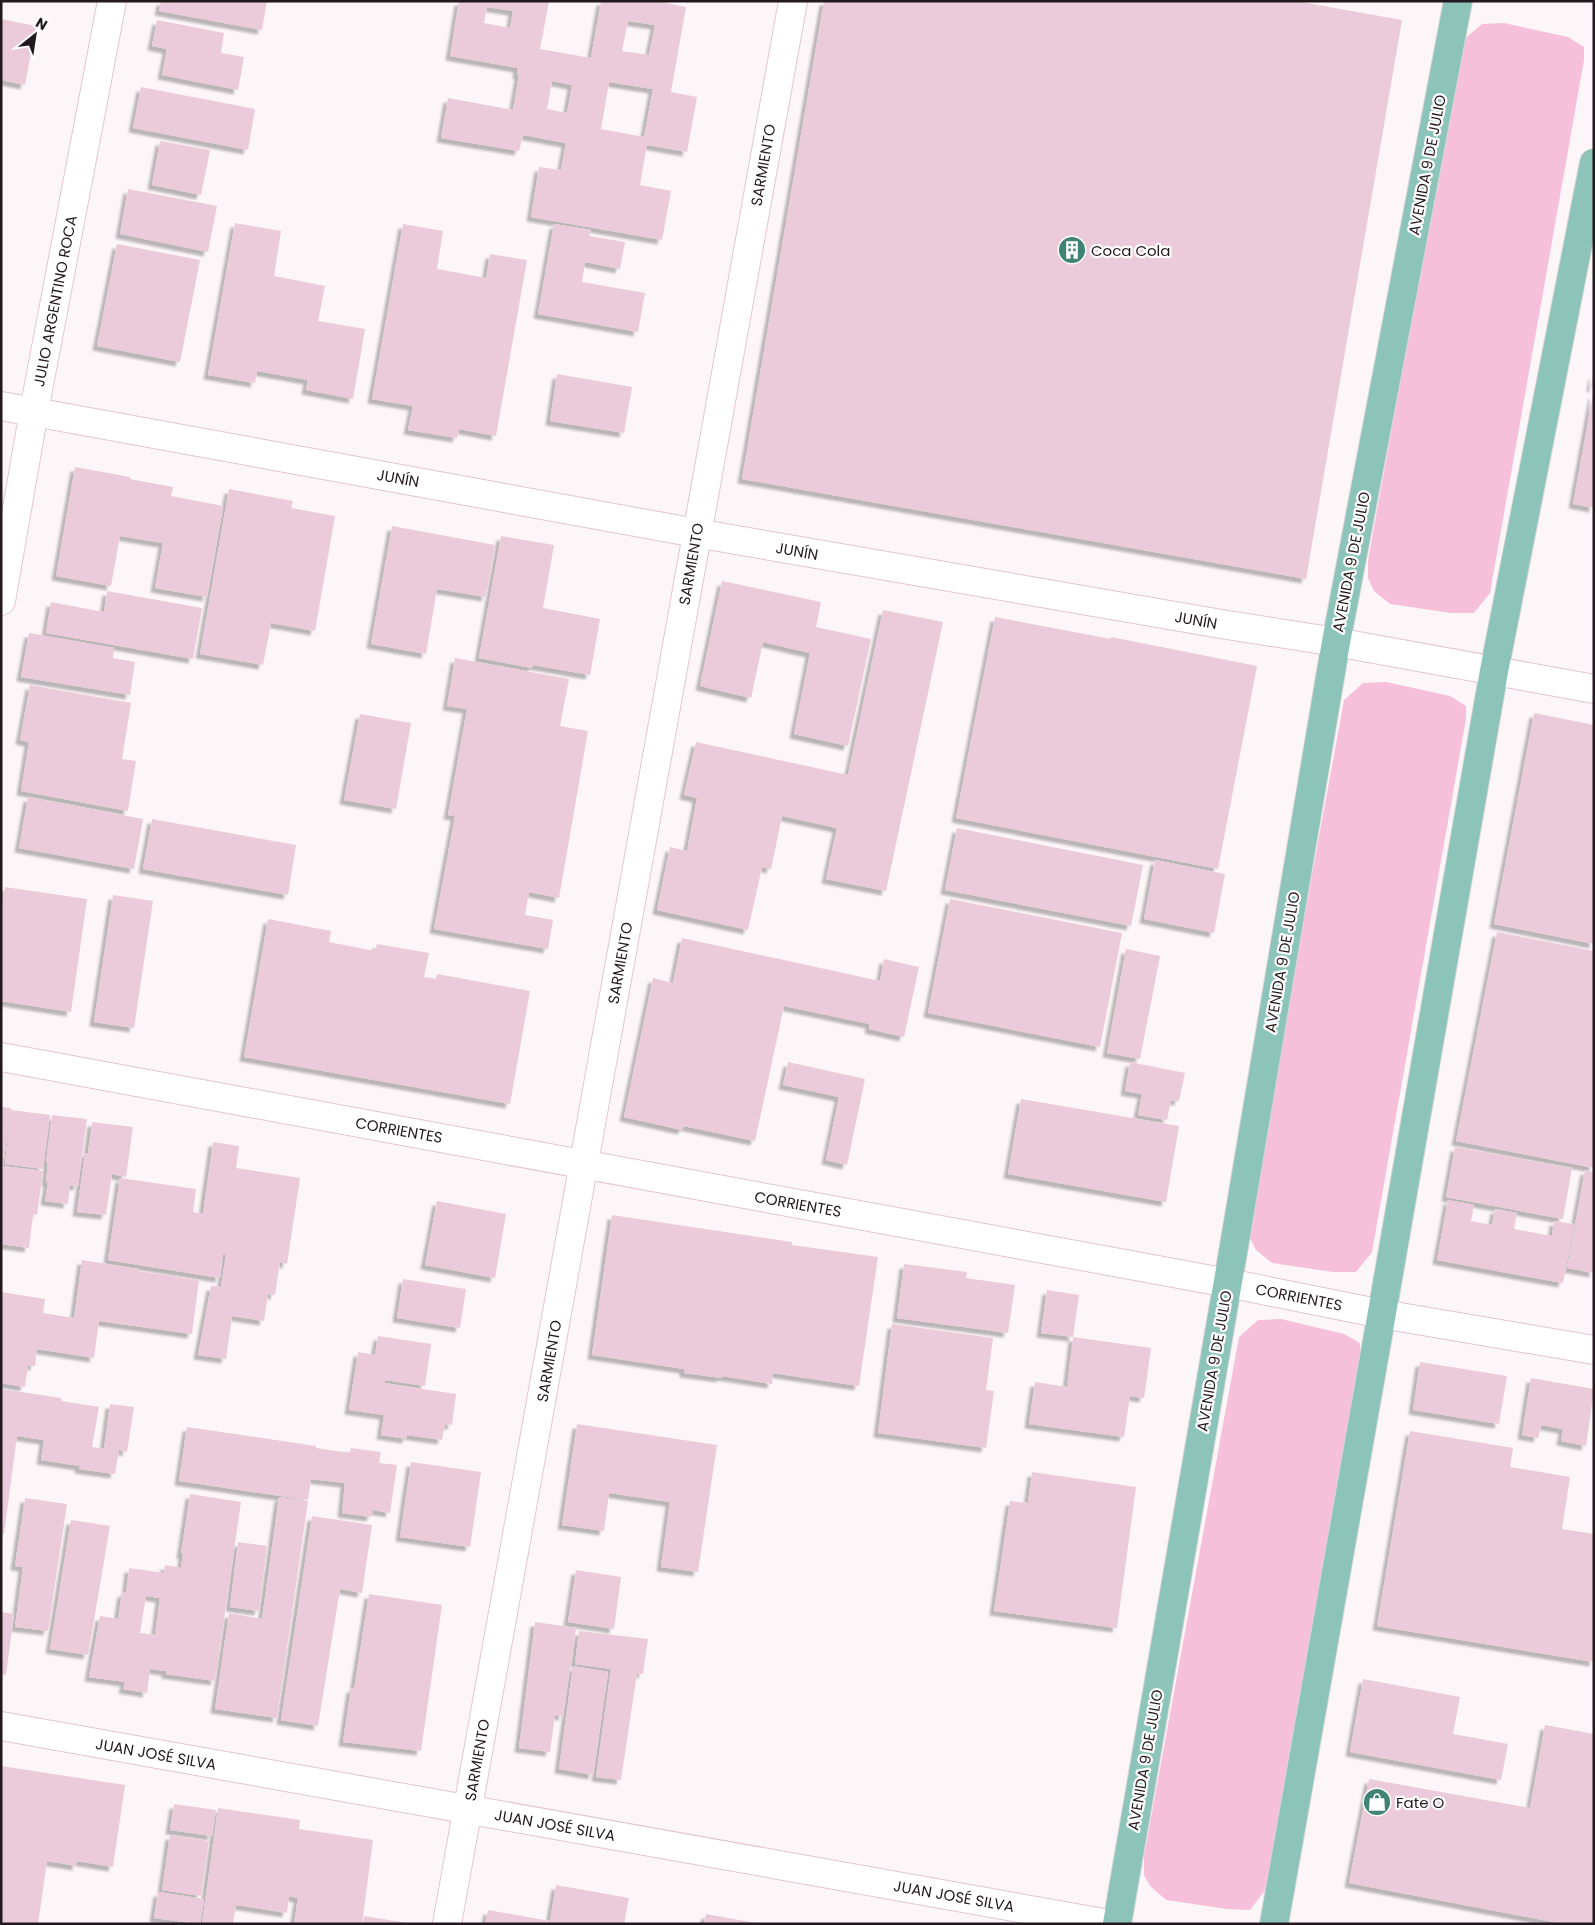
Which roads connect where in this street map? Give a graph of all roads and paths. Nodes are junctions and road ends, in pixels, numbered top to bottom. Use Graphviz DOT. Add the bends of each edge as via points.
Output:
graph roads {
  1 [pos="112,1"];
  2 [pos="793,1"];
  3 [pos="1458,1"];
  4 [pos="1594,162"];
  5 [pos="1,406"];
  6 [pos="34,411"];
  7 [pos="696,533"];
  8 [pos="1,601"];
  9 [pos="1336,642"];
  10 [pos="1494,671"];
  11 [pos="1594,689"];
  12 [pos="1,1057"];
  13 [pos="584,1164"];
  14 [pos="1228,1283"];
  15 [pos="1382,1314"];
  16 [pos="1594,1350"];
  17 [pos="1,1726"];
  18 [pos="468,1809"];
  19 [pos="447,1924"];
  20 [pos="1109,1924"];
  21 [pos="1117,1924"];
  22 [pos="1274,1924"];
  1 -- 6 [label="street, JULIO ARGENTINO ROCA"];
  2 -- 7 [label="street, SARMIENTO"];
  3 -- 9 [label="main road, AVENIDA 9 DE JULIO"];
  4 -- 10 [label="main road"];
  5 -- 6 [label="street, JUNÍN"];
  6 -- 7 [label="street, JUNÍN"];
  6 -- 8 [label="street, JULIO ARGENTINO ROCA"];
  7 -- 9 [label="street, JUNÍN"];
  7 -- 13 [label="street, SARMIENTO"];
  9 -- 10 [label="street, JUNÍN"];
  9 -- 14 [label="main road, AVENIDA 9 DE JULIO"];
  10 -- 11 [label="street, JUNÍN"];
  10 -- 15 [label="main road"];
  12 -- 13 [label="street, CORRIENTES"];
  13 -- 14 [label="street, CORRIENTES"];
  13 -- 18 [label="street, SARMIENTO"];
  14 -- 15 [label="street, CORRIENTES"];
  14 -- 21 [label="main road, AVENIDA 9 DE JULIO"];
  15 -- 16 [label="street, CORRIENTES"];
  15 -- 22 [label="main road"];
  17 -- 18 [label="street, JUAN JOSÉ SILVA"];
  18 -- 19 [label="street, SARMIENTO"];
  18 -- 20 [label="street, JUAN JOSÉ SILVA"];
}
